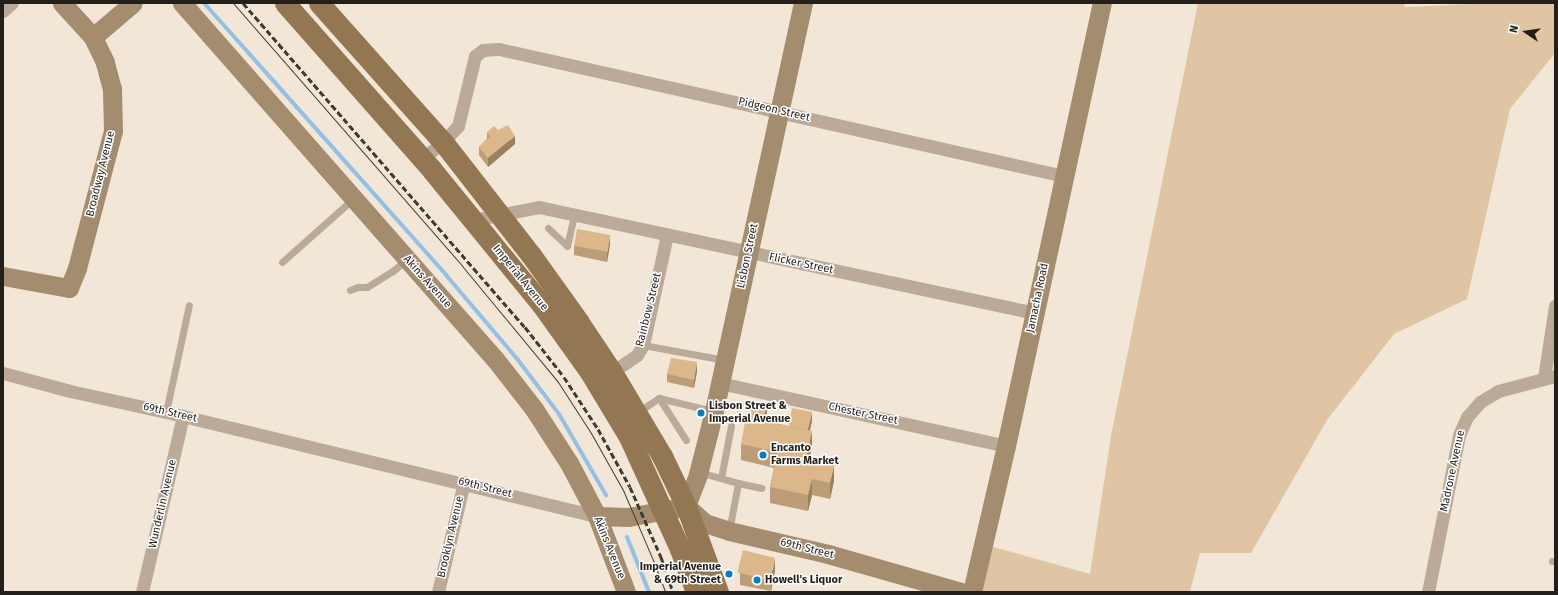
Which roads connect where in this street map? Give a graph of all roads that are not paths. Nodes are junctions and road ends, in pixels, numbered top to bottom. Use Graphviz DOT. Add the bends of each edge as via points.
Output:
graph roads {
  1 [pos="12,3"];
  2 [pos="62,3"];
  3 [pos="133,3"];
  4 [pos="182,3"];
  5 [pos="285,3"];
  6 [pos="319,3"];
  7 [pos="803,3"];
  8 [pos="1102,3"];
  9 [pos="3,11"];
  10 [pos="93,37"];
  11 [pos="780,111"];
  12 [pos="443,142"];
  13 [pos="422,159"];
  14 [pos="1064,176"];
  15 [pos="354,199"];
  16 [pos="499,215"];
  17 [pos="574,215"];
  18 [pos="473,220"];
  19 [pos="548,228"];
  20 [pos="667,235"];
  21 [pos="749,253"];
  22 [pos="407,260"];
  23 [pos="282,262"];
  24 [pos="3,276"];
  25 [pos="350,290"];
  26 [pos="188,305"];
  27 [pos="1555,306"];
  28 [pos="1035,313"];
  29 [pos="643,345"];
  30 [pos="725,360"];
  31 [pos="612,372"];
  32 [pos="3,373"];
  33 [pos="1550,377"];
  34 [pos="720,382"];
  35 [pos="659,398"];
  36 [pos="714,411"];
  37 [pos="166,412"];
  38 [pos="637,412"];
  39 [pos="183,416"];
  40 [pos="731,426"];
  41 [pos="686,440"];
  42 [pos="1006,446"];
  43 [pos="698,472"];
  44 [pos="721,478"];
  45 [pos="464,482"];
  46 [pos="738,483"];
  47 [pos="760,488"];
  48 [pos="686,506"];
  49 [pos="664,511"];
  50 [pos="597,516"];
  51 [pos="729,531"];
  52 [pos="142,592"];
  53 [pos="438,592"];
  54 [pos="626,592"];
  55 [pos="696,592"];
  56 [pos="718,592"];
  57 [pos="961,592"];
  58 [pos="972,592"];
  59 [pos="1428,592"];
  1 -- 9 [label="street"];
  2 -- 10 [label="street, Broadway Avenue"];
  3 -- 10 [label="street"];
  4 -- 15 [label="street, Akins Avenue"];
  5 -- 13 [label="main road, Imperial Avenue"];
  6 -- 12 [label="main road, Imperial Avenue"];
  7 -- 11 [label="street, Lisbon Street"];
  8 -- 14 [label="street, Jamacha Road"];
  10 -- 24 [label="street, Broadway Avenue" via="105,62 112,90 112,131 77,268 69,288"];
  11 -- 12 [label="street, Pidgeon Street" via="499,49 483,50 475,56 458,126"];
  11 -- 14 [label="street, Pidgeon Street"];
  11 -- 21 [label="street, Lisbon Street"];
  12 -- 13 [label="street"];
  12 -- 16 [label="main road, Imperial Avenue"];
  13 -- 18 [label="main road, Imperial Avenue"];
  14 -- 28 [label="street, Jamacha Road"];
  15 -- 22 [label="street, Akins Avenue"];
  15 -- 23 [label="lane"];
  16 -- 17 [label="street, Flicker Street" via="539,207"];
  16 -- 18 [label="street, Flicker Street"];
  16 -- 31 [label="main road, Imperial Avenue" via="531,255"];
  17 -- 19 [label="lane" via="567,246"];
  17 -- 20 [label="street, Flicker Street"];
  18 -- 49 [label="main road, Imperial Avenue" via="542,305 590,372 629,437"];
  20 -- 21 [label="street, Flicker Street"];
  20 -- 29 [label="street, Rainbow Street"];
  21 -- 28 [label="street, Flicker Street"];
  21 -- 30 [label="street, Lisbon Street"];
  22 -- 25 [label="lane" via="367,287"];
  22 -- 50 [label="street, Akins Avenue" via="495,359 534,409 569,463"];
  26 -- 37 [label="lane"];
  27 -- 33 [label="street, Madrone Avenue"];
  28 -- 42 [label="street, Jamacha Road"];
  29 -- 30 [label="lane"];
  29 -- 31 [label="street, Rainbow Street" via="637,355"];
  30 -- 34 [label="street, Lisbon Street"];
  31 -- 38 [label="main road, Imperial Avenue"];
  32 -- 37 [label="street, 69th Street"];
  33 -- 59 [label="street, Madrone Avenue" via="1503,389 1488,396 1473,409 1462,426"];
  34 -- 36 [label="street, Lisbon Street"];
  34 -- 42 [label="street, Chester Street"];
  35 -- 36 [label="lane"];
  35 -- 38 [label="lane"];
  35 -- 41 [label="lane"];
  36 -- 43 [label="street, Lisbon Street"];
  37 -- 39 [label="street, 69th Street"];
  38 -- 48 [label="main road, Imperial Avenue"];
  39 -- 45 [label="street, 69th Street"];
  39 -- 52 [label="street, Wunderlin Avenue"];
  40 -- 44 [label="lane"];
  42 -- 58 [label="street, Jamacha Road"];
  43 -- 44 [label="lane"];
  43 -- 48 [label="street, Lisbon Street"];
  44 -- 46 [label="lane"];
  45 -- 50 [label="street, 69th Street"];
  45 -- 53 [label="street, Brooklyn Avenue"];
  46 -- 47 [label="lane"];
  46 -- 51 [label="lane"];
  48 -- 49 [label="street, 69th Street"];
  48 -- 51 [label="street, 69th Street" via="705,523"];
  48 -- 56 [label="main road, Imperial Avenue"];
  49 -- 50 [label="street, 69th Street" via="628,517"];
  49 -- 55 [label="main road, Imperial Avenue"];
  50 -- 54 [label="street, Akins Avenue"];
  51 -- 57 [label="street, 69th Street" via="828,554"];
}
